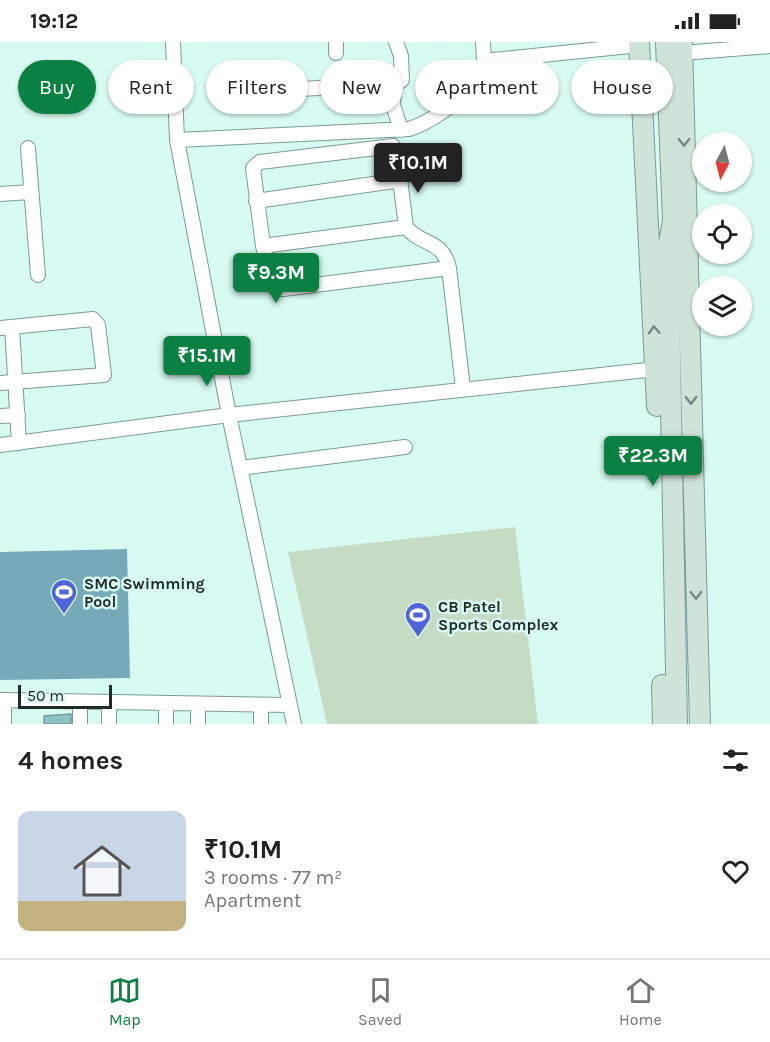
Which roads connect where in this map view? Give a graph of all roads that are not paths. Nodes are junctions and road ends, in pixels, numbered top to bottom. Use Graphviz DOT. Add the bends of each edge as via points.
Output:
graph roads {
  1 [pos="173,42"];
  2 [pos="396,42"];
  3 [pos="483,42"];
  4 [pos="644,43"];
  5 [pos="677,46"];
  6 [pos="770,46"];
  7 [pos="400,60"];
  8 [pos="483,60"];
  9 [pos="492,60"];
  10 [pos="396,114"];
  11 [pos="436,114"];
  12 [pos="401,130"];
  13 [pos="177,140"];
  14 [pos="28,148"];
  15 [pos="401,180"];
  16 [pos="31,192"];
  17 [pos="0,194"];
  18 [pos="256,201"];
  19 [pos="406,226"];
  20 [pos="263,246"];
  21 [pos="668,249"];
  22 [pos="449,268"];
  23 [pos="38,275"];
  24 [pos="6,328"];
  25 [pos="656,369"];
  26 [pos="15,382"];
  27 [pos="0,383"];
  28 [pos="464,389"];
  29 [pos="18,415"];
  30 [pos="229,415"];
  31 [pos="0,416"];
  32 [pos="19,443"];
  33 [pos="0,445"];
  34 [pos="405,447"];
  35 [pos="240,468"];
  36 [pos="2,700"];
  37 [pos="80,702"];
  38 [pos="110,702"];
  39 [pos="166,703"];
  40 [pos="198,704"];
  41 [pos="261,705"];
  42 [pos="290,705"];
  43 [pos="4,724"];
  44 [pos="80,724"];
  45 [pos="109,724"];
  46 [pos="166,724"];
  47 [pos="198,724"];
  48 [pos="261,724"];
  49 [pos="294,724"];
  50 [pos="663,724"];
  51 [pos="677,724"];
  52 [pos="700,724"];
  1 -- 13 [label="street"];
  2 -- 7 [label="street"];
  3 -- 8 [label="street"];
  4 -- 9 [label="street"];
  4 -- 21 [label="main road" via="661,222"];
  25 -- 4 [label="main road, one-way"];
  5 -- 6 [label="street"];
  5 -- 21 [label="main road" via="673,220"];
  5 -- 52 [label="main road, one-way"];
  10 -- 12 [label="street"];
  11 -- 12 [label="street"];
  12 -- 13 [label="street"];
  13 -- 30 [label="street"];
  14 -- 16 [label="street"];
  15 -- 18 [label="street"];
  15 -- 18 [label="street" via="395,149 388,145 260,162 255,164 252,174"];
  15 -- 19 [label="street"];
  16 -- 17 [label="street"];
  16 -- 23 [label="street"];
  18 -- 20 [label="street"];
  19 -- 20 [label="street"];
  19 -- 22 [label="street" via="444,252"];
  20 -- 22 [label="street" via="271,283 278,289"];
  21 -- 51 [label="main road"];
  22 -- 28 [label="street"];
  24 -- 26 [label="street"];
  24 -- 26 [label="street" via="93,319 98,325 105,375"];
  25 -- 28 [label="street"];
  25 -- 50 [label="main road"];
  26 -- 27 [label="street"];
  26 -- 29 [label="street"];
  28 -- 30 [label="street"];
  29 -- 31 [label="street"];
  29 -- 32 [label="street"];
  30 -- 32 [label="street"];
  30 -- 35 [label="street"];
  32 -- 33 [label="street"];
  34 -- 35 [label="street"];
  35 -- 42 [label="street"];
  36 -- 37 [label="street"];
  36 -- 43 [label="street"];
  37 -- 38 [label="street"];
  37 -- 44 [label="street"];
  38 -- 39 [label="street"];
  38 -- 45 [label="street"];
  39 -- 40 [label="street"];
  39 -- 46 [label="street"];
  40 -- 41 [label="street"];
  40 -- 47 [label="street"];
  41 -- 42 [label="street"];
  41 -- 48 [label="street"];
  42 -- 49 [label="street"];
}
